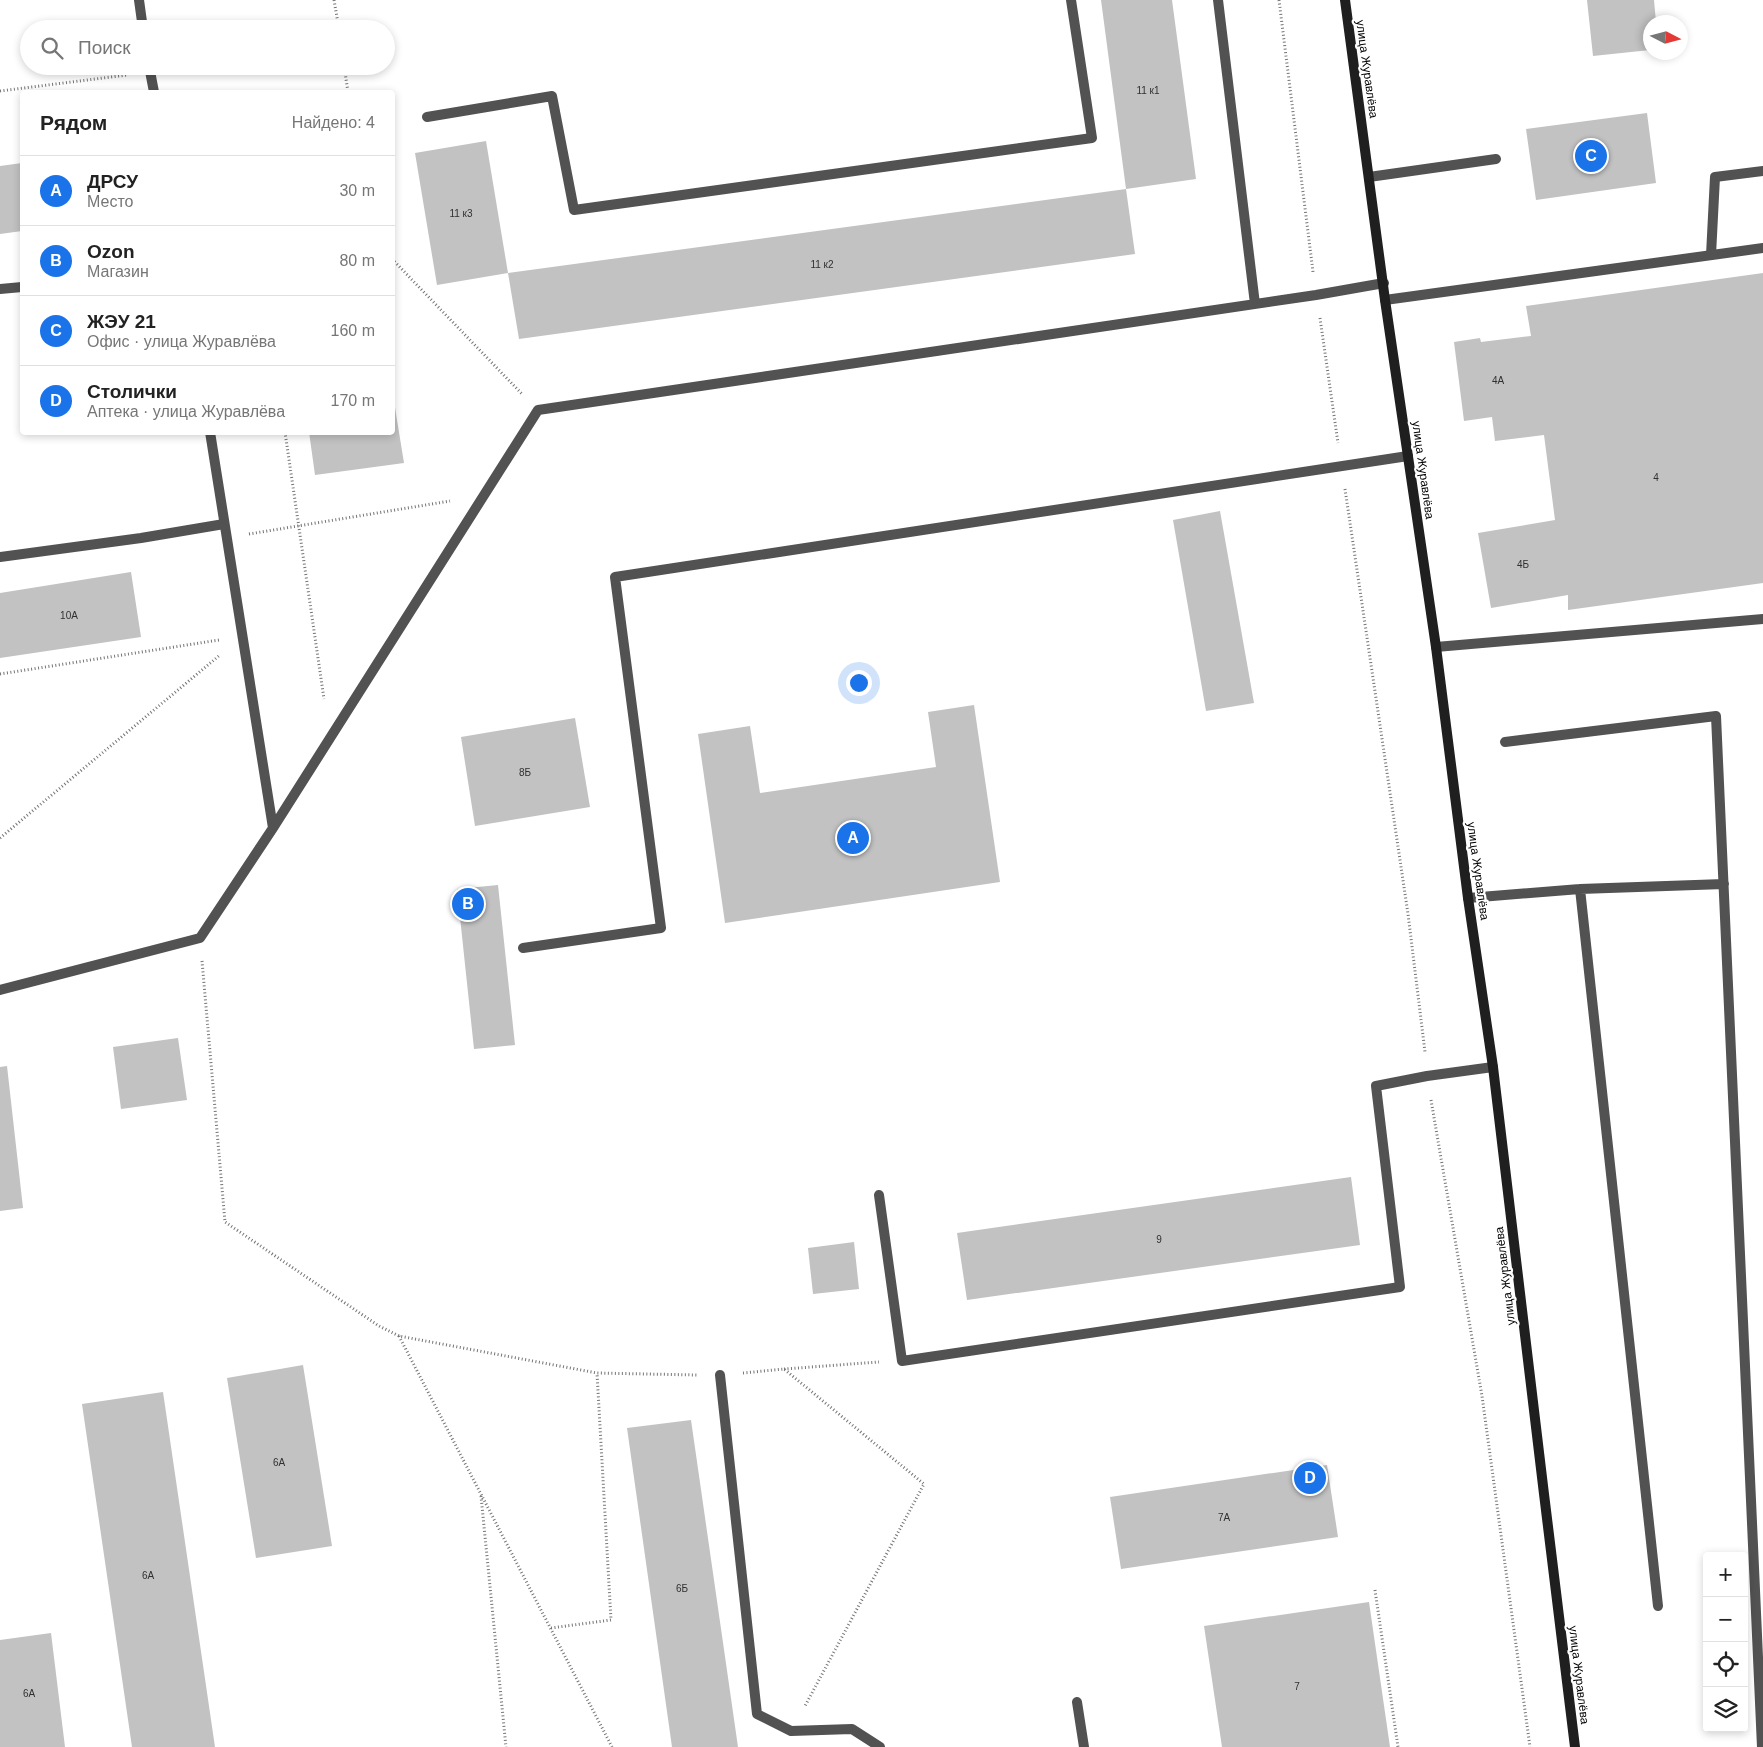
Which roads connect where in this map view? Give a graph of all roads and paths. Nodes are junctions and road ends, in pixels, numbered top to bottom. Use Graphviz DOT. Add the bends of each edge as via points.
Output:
graph roads {
  1 [pos="139,0"];
  2 [pos="334,0"];
  3 [pos="1071,0"];
  4 [pos="1218,0"];
  5 [pos="1279,0"];
  6 [pos="1345,0"];
  7 [pos="142,20"];
  8 [pos="337,20"];
  9 [pos="109,75"];
  10 [pos="151,75"];
  11 [pos="345,75"];
  12 [pos="154,90"];
  13 [pos="348,90"];
  14 [pos="0,91"];
  15 [pos="427,117"];
  16 [pos="1496,159"];
  17 [pos="1763,171"];
  18 [pos="1369,177"];
  19 [pos="1763,248"];
  20 [pos="1711,255"];
  21 [pos="395,262"];
  22 [pos="1384,283"];
  23 [pos="20,287"];
  24 [pos="0,289"];
  25 [pos="1316,295"];
  26 [pos="1386,300"];
  27 [pos="1255,304"];
  28 [pos="538,410"];
  29 [pos="210,435"];
  30 [pos="285,435"];
  31 [pos="1408,456"];
  32 [pos="1341,466"];
  33 [pos="483,496"];
  34 [pos="224,524"];
  35 [pos="299,527"];
  36 [pos="226,537"];
  37 [pos="0,556"];
  38 [pos="1763,619"];
  39 [pos="242,637"];
  40 [pos="1436,647"];
  41 [pos="0,674"];
  42 [pos="330,737"];
  43 [pos="1505,742"];
  44 [pos="273,828"];
  45 [pos="0,838"];
  46 [pos="1724,884"];
  47 [pos="1580,889"];
  48 [pos="1468,898"];
  49 [pos="200,938"];
  50 [pos="523,948"];
  51 [pos="0,990"];
  52 [pos="1493,1067"];
  53 [pos="1428,1076"];
  54 [pos="879,1195"];
  55 [pos="399,1336"];
  56 [pos="902,1360"];
  57 [pos="784,1369"];
  58 [pos="597,1373"];
  59 [pos="720,1375"];
  60 [pos="480,1492"];
  61 [pos="1375,1590"];
  62 [pos="1658,1606"];
  63 [pos="551,1628"];
  64 [pos="1077,1702"];
  65 [pos="791,1731"];
  66 [pos="506,1747"];
  67 [pos="612,1747"];
  68 [pos="880,1747"];
  69 [pos="1084,1747"];
  70 [pos="1398,1747"];
  71 [pos="1530,1747"];
  72 [pos="1575,1747"];
  73 [pos="1762,1747"];
  1 -- 7 [label="lane"];
  2 -- 8 [label="path"];
  3 -- 15 [label="lane" via="1092,138 574,210 552,96"];
  4 -- 27 [label="lane"];
  5 -- 25 [label="path"];
  6 -- 18 [label="street, улица Журавлёва"];
  9 -- 14 [label="path"];
  10 -- 12 [label="lane"];
  11 -- 13 [label="path"];
  16 -- 18 [label="lane"];
  17 -- 20 [label="lane" via="1715,177"];
  18 -- 22 [label="street, улица Журавлёва"];
  19 -- 20 [label="lane"];
  20 -- 26 [label="lane"];
  21 -- 28 [label="path"];
  22 -- 25 [label="lane"];
  22 -- 26 [label="street, улица Журавлёва"];
  23 -- 24 [label="lane"];
  25 -- 27 [label="lane"];
  25 -- 32 [label="path"];
  26 -- 31 [label="street, улица Журавлёва"];
  27 -- 28 [label="lane"];
  28 -- 33 [label="lane"];
  29 -- 34 [label="lane"];
  30 -- 35 [label="path"];
  31 -- 32 [label="lane"];
  31 -- 40 [label="street, улица Журавлёва"];
  32 -- 50 [label="lane" via="616,577 661,928"];
  32 -- 53 [label="path" via="1407,904"];
  33 -- 35 [label="path"];
  33 -- 42 [label="lane"];
  34 -- 36 [label="lane"];
  34 -- 37 [label="lane"];
  35 -- 36 [label="path"];
  35 -- 42 [label="path"];
  36 -- 39 [label="lane"];
  38 -- 40 [label="lane"];
  39 -- 41 [label="path"];
  39 -- 44 [label="lane"];
  39 -- 45 [label="path"];
  40 -- 48 [label="street, улица Журавлёва"];
  42 -- 44 [label="lane"];
  43 -- 46 [label="lane" via="1716,716"];
  44 -- 49 [label="lane"];
  46 -- 47 [label="lane"];
  46 -- 73 [label="lane"];
  47 -- 48 [label="lane"];
  47 -- 62 [label="lane"];
  48 -- 52 [label="street, улица Журавлёва"];
  49 -- 51 [label="lane"];
  49 -- 55 [label="path" via="225,1222 378,1326"];
  52 -- 53 [label="lane"];
  52 -- 72 [label="street, улица Журавлёва"];
  53 -- 56 [label="lane" via="1376,1086 1400,1287"];
  53 -- 71 [label="path" via="1482,1396"];
  54 -- 56 [label="lane"];
  55 -- 58 [label="path"];
  55 -- 60 [label="path"];
  56 -- 57 [label="path"];
  57 -- 59 [label="path"];
  57 -- 65 [label="path" via="924,1484"];
  58 -- 59 [label="path"];
  58 -- 63 [label="path" via="612,1620"];
  59 -- 65 [label="lane" via="757,1714"];
  60 -- 63 [label="path"];
  60 -- 66 [label="path"];
  61 -- 70 [label="path"];
  63 -- 67 [label="path"];
  64 -- 69 [label="lane"];
  65 -- 68 [label="lane" via="852,1729"];
}
